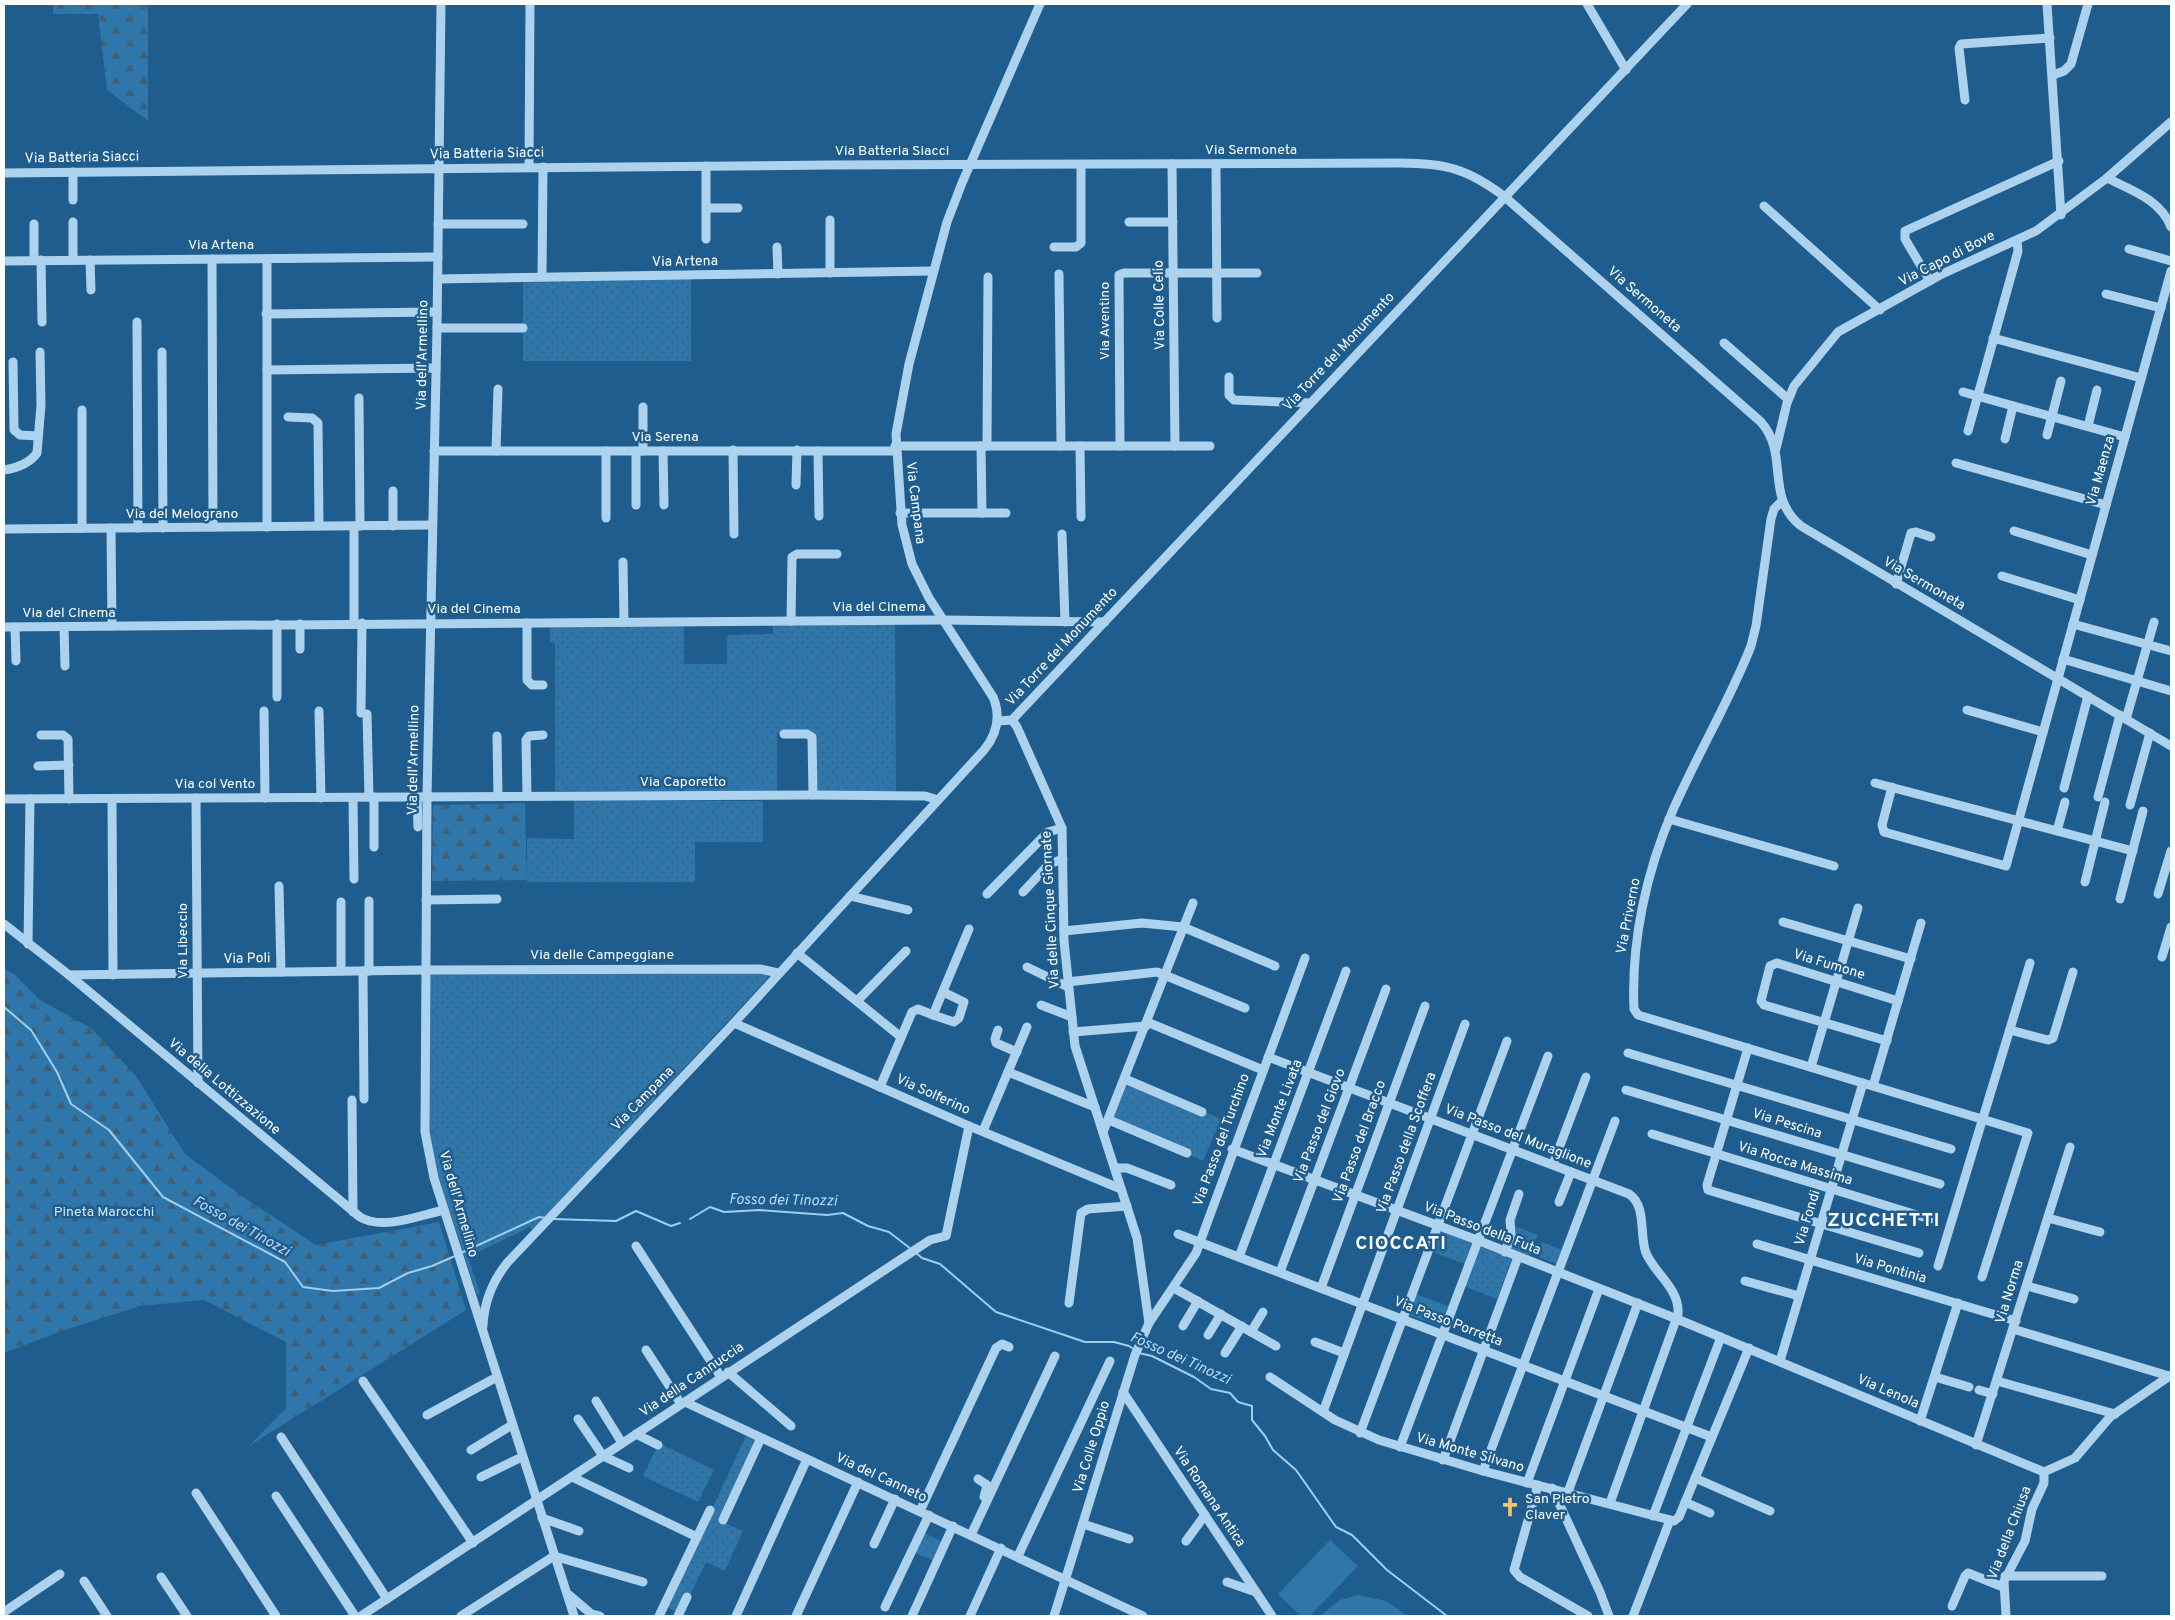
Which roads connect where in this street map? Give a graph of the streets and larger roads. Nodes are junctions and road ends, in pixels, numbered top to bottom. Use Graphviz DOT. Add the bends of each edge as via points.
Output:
graph roads {
  1 [pos="441,4"];
  2 [pos="530,4"];
  3 [pos="1040,4"];
  4 [pos="1587,4"];
  5 [pos="1687,4"];
  6 [pos="2047,4"];
  7 [pos="2088,4"];
  8 [pos="2050,38"];
  9 [pos="1626,70"];
  10 [pos="2052,75"];
  11 [pos="1965,100"];
  12 [pos="2171,122"];
  13 [pos="2059,161"];
  14 [pos="970,164"];
  15 [pos="1172,164"];
  16 [pos="1216,164"];
  17 [pos="1081,165"];
  18 [pos="706,166"];
  19 [pos="529,167"];
  20 [pos="543,167"];
  21 [pos="438,169"];
  22 [pos="73,172"];
  23 [pos="4,173"];
  24 [pos="2107,178"];
  25 [pos="1505,197"];
  26 [pos="73,200"];
  27 [pos="1764,206"];
  28 [pos="707,208"];
  29 [pos="738,208"];
  30 [pos="2061,215"];
  31 [pos="830,220"];
  32 [pos="73,222"];
  33 [pos="1130,222"];
  34 [pos="1173,222"];
  35 [pos="34,224"];
  36 [pos="438,224"];
  37 [pos="523,224"];
  38 [pos="2171,227"];
  39 [pos="706,239"];
  40 [pos="2017,241"];
  41 [pos="777,247"];
  42 [pos="1054,247"];
  43 [pos="2129,249"];
  44 [pos="438,257"];
  45 [pos="212,259"];
  46 [pos="267,259"];
  47 [pos="4,260"];
  48 [pos="38,260"];
  49 [pos="73,260"];
  50 [pos="90,260"];
  51 [pos="2171,261"];
  52 [pos="933,271"];
  53 [pos="2171,271"];
  54 [pos="830,273"];
  55 [pos="1173,273"];
  56 [pos="1216,273"];
  57 [pos="1257,273"];
  58 [pos="778,274"];
  59 [pos="1059,274"];
  60 [pos="542,277"];
  61 [pos="988,277"];
  62 [pos="438,278"];
  63 [pos="1930,281"];
  64 [pos="91,290"];
  65 [pos="2106,294"];
  66 [pos="2161,308"];
  67 [pos="1880,310"];
  68 [pos="437,312"];
  69 [pos="266,314"];
  70 [pos="1217,318"];
  71 [pos="42,322"];
  72 [pos="136,322"];
  73 [pos="437,328"];
  74 [pos="523,328"];
  75 [pos="1993,338"];
  76 [pos="1724,343"];
  77 [pos="40,352"];
  78 [pos="162,352"];
  79 [pos="13,362"];
  80 [pos="436,368"];
  81 [pos="267,370"];
  82 [pos="1229,377"];
  83 [pos="2141,378"];
  84 [pos="2061,381"];
  85 [pos="498,389"];
  86 [pos="2097,390"];
  87 [pos="1963,392"];
  88 [pos="1977,396"];
  89 [pos="359,398"];
  90 [pos="1788,399"];
  91 [pos="1310,403"];
  92 [pos="2013,406"];
  93 [pos="643,407"];
  94 [pos="82,410"];
  95 [pos="2052,416"];
  96 [pos="288,417"];
  97 [pos="2088,426"];
  98 [pos="1968,431"];
  99 [pos="2047,435"];
  100 [pos="38,436"];
  101 [pos="2125,437"];
  102 [pos="2005,439"];
  103 [pos="984,446"];
  104 [pos="1061,446"];
  105 [pos="1080,446"];
  106 [pos="1120,446"];
  107 [pos="1175,446"];
  108 [pos="1210,446"];
  109 [pos="895,448"];
  110 [pos="1776,449"];
  111 [pos="664,450"];
  112 [pos="733,450"];
  113 [pos="797,450"];
  114 [pos="818,450"];
  115 [pos="434,451"];
  116 [pos="496,451"];
  117 [pos="606,451"];
  118 [pos="640,451"];
  119 [pos="1956,463"];
  120 [pos="4,470"];
  121 [pos="796,485"];
  122 [pos="393,491"];
  123 [pos="1782,501"];
  124 [pos="636,505"];
  125 [pos="664,505"];
  126 [pos="2106,505"];
  127 [pos="900,513"];
  128 [pos="982,513"];
  129 [pos="1006,513"];
  130 [pos="819,516"];
  131 [pos="1081,517"];
  132 [pos="606,518"];
  133 [pos="319,526"];
  134 [pos="357,526"];
  135 [pos="393,526"];
  136 [pos="432,526"];
  137 [pos="213,527"];
  138 [pos="267,527"];
  139 [pos="82,528"];
  140 [pos="111,528"];
  141 [pos="138,528"];
  142 [pos="163,528"];
  143 [pos="4,529"];
  144 [pos="2014,531"];
  145 [pos="734,534"];
  146 [pos="1062,534"];
  147 [pos="1931,537"];
  148 [pos="837,554"];
  149 [pos="2092,555"];
  150 [pos="623,562"];
  151 [pos="2002,576"];
  152 [pos="1896,584"];
  153 [pos="2080,600"];
  154 [pos="944,620"];
  155 [pos="791,621"];
  156 [pos="624,622"];
  157 [pos="1065,622"];
  158 [pos="1105,622"];
  159 [pos="2154,622"];
  160 [pos="358,623"];
  161 [pos="431,623"];
  162 [pos="527,623"];
  163 [pos="277,624"];
  164 [pos="300,624"];
  165 [pos="2073,624"];
  166 [pos="112,626"];
  167 [pos="4,627"];
  168 [pos="15,627"];
  169 [pos="64,627"];
  170 [pos="2148,644"];
  171 [pos="300,649"];
  172 [pos="2171,651"];
  173 [pos="2062,660"];
  174 [pos="16,661"];
  175 [pos="65,666"];
  176 [pos="2057,678"];
  177 [pos="2137,681"];
  178 [pos="543,685"];
  179 [pos="2171,691"];
  180 [pos="2088,696"];
  181 [pos="278,697"];
  182 [pos="1967,710"];
  183 [pos="264,711"];
  184 [pos="319,711"];
  185 [pos="2123,717"];
  186 [pos="1012,720"];
  187 [pos="998,721"];
  188 [pos="2043,732"];
  189 [pos="784,734"];
  190 [pos="2150,734"];
  191 [pos="41,735"];
  192 [pos="543,735"];
  193 [pos="498,736"];
  194 [pos="2171,746"];
  195 [pos="38,766"];
  196 [pos="69,766"];
  197 [pos="1875,783"];
  198 [pos="1892,787"];
  199 [pos="2064,788"];
  200 [pos="813,795"];
  201 [pos="498,796"];
  202 [pos="527,796"];
  203 [pos="371,797"];
  204 [pos="417,797"];
  205 [pos="427,797"];
  206 [pos="196,798"];
  207 [pos="265,798"];
  208 [pos="321,798"];
  209 [pos="353,798"];
  210 [pos="4,799"];
  211 [pos="30,799"];
  212 [pos="69,799"];
  213 [pos="112,799"];
  214 [pos="938,800"];
  215 [pos="2064,802"];
  216 [pos="2130,805"];
  217 [pos="2143,811"];
  218 [pos="1669,819"];
  219 [pos="2018,821"];
  220 [pos="418,827"];
  221 [pos="1062,828"];
  222 [pos="2057,831"];
  223 [pos="2095,841"];
  224 [pos="374,847"];
  225 [pos="2133,851"];
  226 [pos="2171,852"];
  227 [pos="1064,859"];
  228 [pos="1834,866"];
  229 [pos="354,879"];
  230 [pos="2085,882"];
  231 [pos="279,886"];
  232 [pos="1023,892"];
  233 [pos="987,894"];
  234 [pos="2158,894"];
  235 [pos="850,896"];
  236 [pos="426,897"];
  237 [pos="494,897"];
  238 [pos="2120,899"];
  239 [pos="369,901"];
  240 [pos="341,902"];
  241 [pos="1193,903"];
  242 [pos="1858,908"];
  243 [pos="908,910"];
  244 [pos="1783,922"];
  245 [pos="1921,923"];
  246 [pos="4,924"];
  247 [pos="1183,927"];
  248 [pos="2171,927"];
  249 [pos="969,929"];
  250 [pos="1064,931"];
  251 [pos="1848,941"];
  252 [pos="28,944"];
  253 [pos="906,951"];
  254 [pos="797,953"];
  255 [pos="2162,957"];
  256 [pos="1305,958"];
  257 [pos="1911,959"];
  258 [pos="2030,963"];
  259 [pos="1275,966"];
  260 [pos="1027,967"];
  261 [pos="425,970"];
  262 [pos="341,971"];
  263 [pos="366,971"];
  264 [pos="1346,971"];
  265 [pos="281,972"];
  266 [pos="2073,972"];
  267 [pos="778,973"];
  268 [pos="197,974"];
  269 [pos="1166,974"];
  270 [pos="69,975"];
  271 [pos="113,975"];
  272 [pos="1836,981"];
  273 [pos="1068,984"];
  274 [pos="1386,989"];
  275 [pos="942,992"];
  276 [pos="857,1001"];
  277 [pos="1898,1001"];
  278 [pos="1041,1005"];
  279 [pos="1425,1006"];
  280 [pos="1245,1008"];
  281 [pos="933,1014"];
  282 [pos="1072,1017"];
  283 [pos="1824,1022"];
  284 [pos="734,1024"];
  285 [pos="1147,1024"];
  286 [pos="1465,1024"];
  287 [pos="1027,1027"];
  288 [pos="998,1030"];
  289 [pos="2010,1030"];
  290 [pos="1073,1032"];
  291 [pos="901,1037"];
  292 [pos="1507,1041"];
  293 [pos="1887,1041"];
  294 [pos="1748,1048"];
  295 [pos="1017,1052"];
  296 [pos="1628,1052"];
  297 [pos="1548,1056"];
  298 [pos="1268,1057"];
  299 [pos="1811,1067"];
  300 [pos="1263,1070"];
  301 [pos="1008,1072"];
  302 [pos="1309,1072"];
  303 [pos="1586,1077"];
  304 [pos="1125,1079"];
  305 [pos="198,1083"];
  306 [pos="1863,1083"];
  307 [pos="1737,1085"];
  308 [pos="1873,1086"];
  309 [pos="880,1087"];
  310 [pos="1350,1087"];
  311 [pos="1626,1090"];
  312 [pos="364,1099"];
  313 [pos="352,1100"];
  314 [pos="1390,1102"];
  315 [pos="1094,1108"];
  316 [pos="1202,1112"];
  317 [pos="1430,1118"];
  318 [pos="1852,1119"];
  319 [pos="1108,1120"];
  320 [pos="1726,1120"];
  321 [pos="1984,1120"];
  322 [pos="1615,1121"];
  323 [pos="969,1126"];
  324 [pos="983,1131"];
  325 [pos="1103,1132"];
  326 [pos="1472,1134"];
  327 [pos="1652,1134"];
  328 [pos="2070,1146"];
  329 [pos="1232,1149"];
  330 [pos="1951,1149"];
  331 [pos="1513,1150"];
  332 [pos="1188,1153"];
  333 [pos="1716,1154"];
  334 [pos="1841,1154"];
  335 [pos="1274,1164"];
  336 [pos="1553,1164"];
  337 [pos="1115,1168"];
  338 [pos="1571,1172"];
  339 [pos="1314,1180"];
  340 [pos="1593,1180"];
  341 [pos="1940,1184"];
  342 [pos="1171,1185"];
  343 [pos="1122,1188"];
  344 [pos="1831,1189"];
  345 [pos="1519,1194"];
  346 [pos="1355,1195"];
  347 [pos="1559,1202"];
  348 [pos="1127,1206"];
  349 [pos="444,1210"];
  350 [pos="1396,1211"];
  351 [pos="353,1212"];
  352 [pos="2048,1218"];
  353 [pos="1930,1219"];
  354 [pos="1820,1224"];
  355 [pos="1436,1226"];
  356 [pos="2100,1232"];
  357 [pos="1178,1234"];
  358 [pos="1477,1240"];
  359 [pos="1200,1242"];
  360 [pos="1757,1244"];
  361 [pos="636,1246"];
  362 [pos="1505,1252"];
  363 [pos="1919,1253"];
  364 [pos="1238,1257"];
  365 [pos="1518,1257"];
  366 [pos="1810,1260"];
  367 [pos="1938,1266"];
  368 [pos="1280,1272"];
  369 [pos="1559,1273"];
  370 [pos="1982,1278"];
  371 [pos="1745,1281"];
  372 [pos="2027,1286"];
  373 [pos="1174,1288"];
  374 [pos="1320,1288"];
  375 [pos="1599,1288"];
  376 [pos="1799,1296"];
  377 [pos="2074,1299"];
  378 [pos="1198,1302"];
  379 [pos="1068,1303"];
  380 [pos="1638,1303"];
  381 [pos="1362,1304"];
  382 [pos="1958,1304"];
  383 [pos="1263,1312"];
  384 [pos="1220,1314"];
  385 [pos="1402,1319"];
  386 [pos="1677,1319"];
  387 [pos="1149,1323"];
  388 [pos="2014,1325"];
  389 [pos="1183,1326"];
  390 [pos="1242,1326"];
  391 [pos="1251,1332"];
  392 [pos="483,1334"];
  393 [pos="1442,1334"];
  394 [pos="1208,1335"];
  395 [pos="1721,1337"];
  396 [pos="1315,1342"];
  397 [pos="1276,1346"];
  398 [pos="1009,1347"];
  399 [pos="1749,1348"];
  400 [pos="646,1350"];
  401 [pos="1484,1350"];
  402 [pos="1225,1353"];
  403 [pos="1344,1353"];
  404 [pos="1055,1356"];
  405 [pos="1110,1361"];
  406 [pos="1780,1361"];
  407 [pos="1523,1365"];
  408 [pos="725,1375"];
  409 [pos="2170,1375"];
  410 [pos="497,1377"];
  411 [pos="1270,1377"];
  412 [pos="1935,1377"];
  413 [pos="363,1381"];
  414 [pos="1565,1381"];
  415 [pos="1997,1381"];
  416 [pos="1969,1387"];
  417 [pos="1979,1390"];
  418 [pos="1123,1392"];
  419 [pos="1992,1394"];
  420 [pos="1604,1396"];
  421 [pos="596,1401"];
  422 [pos="683,1403"];
  423 [pos="1644,1410"];
  424 [pos="1323,1412"];
  425 [pos="2115,1414"];
  426 [pos="427,1415"];
  427 [pos="578,1418"];
  428 [pos="1920,1422"];
  429 [pos="512,1425"];
  430 [pos="791,1426"];
  431 [pos="1686,1427"];
  432 [pos="1360,1433"];
  433 [pos="636,1434"];
  434 [pos="1710,1436"];
  435 [pos="281,1437"];
  436 [pos="761,1438"];
  437 [pos="622,1443"];
  438 [pos="1976,1445"];
  439 [pos="658,1446"];
  440 [pos="1400,1447"];
  441 [pos="471,1450"];
  442 [pos="603,1456"];
  443 [pos="522,1457"];
  444 [pos="807,1459"];
  445 [pos="1443,1460"];
  446 [pos="629,1468"];
  447 [pos="1483,1471"];
  448 [pos="2044,1472"];
  449 [pos="481,1477"];
  450 [pos="572,1477"];
  451 [pos="1695,1478"];
  452 [pos="978,1479"];
  453 [pos="858,1482"];
  454 [pos="1527,1483"];
  455 [pos="1538,1486"];
  456 [pos="1552,1488"];
  457 [pos="196,1492"];
  458 [pos="1568,1492"];
  459 [pos="276,1496"];
  460 [pos="895,1499"];
  461 [pos="536,1501"];
  462 [pos="1685,1502"];
  463 [pos="1610,1503"];
  464 [pos="710,1510"];
  465 [pos="1770,1511"];
  466 [pos="925,1513"];
  467 [pos="1710,1513"];
  468 [pos="1205,1515"];
  469 [pos="1654,1516"];
  470 [pos="542,1518"];
  471 [pos="723,1520"];
  472 [pos="1673,1520"];
  473 [pos="1082,1524"];
  474 [pos="953,1526"];
  475 [pos="579,1530"];
  476 [pos="969,1534"];
  477 [pos="697,1537"];
  478 [pos="1129,1539"];
  479 [pos="1186,1541"];
  480 [pos="473,1543"];
  481 [pos="874,1544"];
  482 [pos="1001,1548"];
  483 [pos="554,1556"];
  484 [pos="1018,1556"];
  485 [pos="60,1574"];
  486 [pos="2006,1576"];
  487 [pos="2102,1576"];
  488 [pos="161,1578"];
  489 [pos="1065,1580"];
  490 [pos="84,1581"];
  491 [pos="643,1582"];
  492 [pos="1227,1582"];
  493 [pos="2003,1587"];
  494 [pos="1256,1592"];
  495 [pos="567,1593"];
  496 [pos="687,1597"];
  497 [pos="387,1599"];
  498 [pos="1952,1606"];
  499 [pos="885,1607"];
  500 [pos="4,1612"];
  501 [pos="1128,1613"];
  502 [pos="594,1615"];
  503 [pos="107,1616"];
  504 [pos="187,1616"];
  505 [pos="276,1616"];
  506 [pos="355,1616"];
  507 [pos="361,1616"];
  508 [pos="461,1616"];
  509 [pos="576,1616"];
  510 [pos="659,1616"];
  511 [pos="678,1616"];
  512 [pos="736,1616"];
  513 [pos="796,1616"];
  514 [pos="912,1616"];
  515 [pos="970,1616"];
  516 [pos="1054,1616"];
  517 [pos="1143,1616"];
  518 [pos="1272,1616"];
  519 [pos="1588,1616"];
  520 [pos="1609,1616"];
  521 [pos="1633,1616"];
  522 [pos="2006,1616"];
  1 -- 21 [label="street, Via dell'Armellino"];
  2 -- 19 [label="street"];
  3 -- 14 [label="street, Via Campana"];
  4 -- 9 [label="street"];
  5 -- 9 [label="street, Via Torre del Monumento"];
  6 -- 8 [label="street"];
  7 -- 10 [label="street" via="2071,64 2064,71"];
  8 -- 10 [label="street"];
  8 -- 11 [label="street" via="1961,44"];
  9 -- 25 [label="street, Via Torre del Monumento"];
  10 -- 13 [label="street"];
  12 -- 24 [label="street, Via Capo di Bove"];
  13 -- 30 [label="street"];
  13 -- 63 [label="street" via="1906,231 1905,239"];
  14 -- 17 [label="street, Via Sermoneta"];
  14 -- 18 [label="street, Via Batteria Siacci"];
  14 -- 52 [label="street, Via Campana" via="949,216"];
  15 -- 16 [label="street, Via Sermoneta"];
  15 -- 17 [label="street, Via Sermoneta"];
  15 -- 34 [label="street, Via Colle Celio"];
  16 -- 25 [label="street, Via Sermoneta" via="1437,164 1470,175"];
  16 -- 56 [label="street"];
  17 -- 42 [label="street" via="1081,243 1076,247"];
  18 -- 20 [label="street, Via Batteria Siacci"];
  18 -- 28 [label="street"];
  19 -- 20 [label="street, Via Batteria Siacci"];
  19 -- 21 [label="street, Via Batteria Siacci"];
  20 -- 60 [label="street"];
  21 -- 22 [label="street, Via Batteria Siacci"];
  21 -- 36 [label="street, Via dell'Armellino"];
  22 -- 23 [label="street, Via Batteria Siacci"];
  22 -- 26 [label="street"];
  24 -- 30 [label="street, Via Capo di Bove"];
  24 -- 38 [label="street" via="2154,204 2165,214"];
  25 -- 91 [label="street, Via Torre del Monumento"];
  25 -- 110 [label="street, Via Sermoneta" via="1755,416 1770,433"];
  27 -- 67 [label="street"];
  28 -- 29 [label="street"];
  28 -- 39 [label="street"];
  30 -- 40 [label="street, Via Capo di Bove"];
  31 -- 54 [label="street"];
  32 -- 49 [label="street"];
  33 -- 34 [label="street"];
  34 -- 55 [label="street, Via Colle Celio"];
  35 -- 48 [label="street"];
  36 -- 37 [label="street"];
  36 -- 44 [label="street, Via dell'Armellino"];
  40 -- 63 [label="street, Via Capo di Bove"];
  40 -- 75 [label="street" via="2018,251"];
  41 -- 58 [label="street"];
  43 -- 51 [label="street"];
  44 -- 46 [label="street, Via Artena"];
  44 -- 62 [label="street, Via dell'Armellino"];
  45 -- 46 [label="street, Via Artena"];
  45 -- 50 [label="street, Via Artena"];
  45 -- 137 [label="street"];
  46 -- 69 [label="street"];
  47 -- 48 [label="street, Via Artena"];
  48 -- 49 [label="street, Via Artena"];
  48 -- 71 [label="street"];
  49 -- 50 [label="street, Via Artena"];
  50 -- 64 [label="street"];
  52 -- 54 [label="street, Via Artena"];
  52 -- 109 [label="street, Via Campana" via="900,405"];
  53 -- 66 [label="street, Via Maenza"];
  54 -- 58 [label="street, Via Artena"];
  55 -- 56 [label="street, Via Aventino"];
  55 -- 106 [label="street, Via Aventino" via="1124,273 1118,276"];
  55 -- 107 [label="street, Via Colle Celio"];
  56 -- 57 [label="street, Via Aventino"];
  56 -- 70 [label="street"];
  58 -- 60 [label="street, Via Artena"];
  59 -- 104 [label="street"];
  60 -- 62 [label="street, Via Artena"];
  61 -- 103 [label="street"];
  62 -- 68 [label="street, Via dell'Armellino"];
  63 -- 67 [label="street, Via Capo di Bove"];
  65 -- 66 [label="street"];
  66 -- 83 [label="street, Via Maenza"];
  67 -- 90 [label="street, Via Capo di Bove" via="1832,336 1799,378"];
  68 -- 69 [label="street"];
  68 -- 73 [label="street, Via dell'Armellino"];
  69 -- 81 [label="street"];
  72 -- 141 [label="street"];
  73 -- 74 [label="street"];
  73 -- 80 [label="street, Via dell'Armellino"];
  75 -- 83 [label="street"];
  75 -- 88 [label="street"];
  76 -- 90 [label="street"];
  77 -- 100 [label="street" via="42,405"];
  78 -- 142 [label="street"];
  79 -- 100 [label="street" via="14,430 20,435"];
  80 -- 81 [label="street"];
  80 -- 115 [label="street, Via dell'Armellino"];
  81 -- 138 [label="street"];
  82 -- 91 [label="street" via="1229,395 1234,400"];
  83 -- 101 [label="street, Via Maenza"];
  84 -- 95 [label="street"];
  85 -- 116 [label="street"];
  86 -- 97 [label="street"];
  87 -- 88 [label="street"];
  88 -- 92 [label="street"];
  88 -- 98 [label="street"];
  89 -- 134 [label="street"];
  90 -- 110 [label="street, Via Capo di Bove"];
  91 -- 158 [label="street, Via Torre del Monumento"];
  92 -- 95 [label="street"];
  92 -- 102 [label="street"];
  93 -- 118 [label="street"];
  94 -- 139 [label="street"];
  95 -- 97 [label="street"];
  95 -- 99 [label="street"];
  96 -- 133 [label="street" via="312,418 318,423"];
  97 -- 101 [label="street"];
  100 -- 120 [label="street" via="37,451 32,459"];
  101 -- 126 [label="street, Via Maenza"];
  103 -- 104 [label="street, Via Serena"];
  103 -- 109 [label="street, Via Serena"];
  103 -- 128 [label="street"];
  104 -- 105 [label="street, Via Serena"];
  105 -- 106 [label="street, Via Serena"];
  105 -- 131 [label="street"];
  106 -- 107 [label="street, Via Serena"];
  107 -- 108 [label="street, Via Serena"];
  109 -- 114 [label="street, Via Serena"];
  109 -- 127 [label="street, Via Campana"];
  110 -- 123 [label="street, Via Sermoneta"];
  111 -- 112 [label="street, Via Serena"];
  111 -- 118 [label="street, Via Serena"];
  111 -- 125 [label="street"];
  112 -- 113 [label="street, Via Serena"];
  112 -- 145 [label="street"];
  113 -- 114 [label="street, Via Serena"];
  113 -- 121 [label="street"];
  114 -- 130 [label="street"];
  115 -- 116 [label="street, Via Serena"];
  115 -- 136 [label="street, Via dell'Armellino"];
  116 -- 117 [label="street, Via Serena"];
  117 -- 118 [label="street, Via Serena"];
  117 -- 132 [label="street"];
  118 -- 124 [label="street"];
  119 -- 126 [label="street"];
  122 -- 135 [label="street"];
  123 -- 152 [label="street, Via Sermoneta" via="1793,519 1808,532"];
  123 -- 218 [label="street, Via Priverno" via="1774,509 1771,519 1752,643"];
  126 -- 149 [label="street, Via Maenza"];
  127 -- 128 [label="street"];
  127 -- 154 [label="street, Via Campana" via="905,545 914,570"];
  128 -- 129 [label="street"];
  133 -- 134 [label="street, Via del Melograno"];
  133 -- 138 [label="street, Via del Melograno"];
  134 -- 135 [label="street, Via del Melograno"];
  134 -- 160 [label="street"];
  135 -- 136 [label="street, Via del Melograno"];
  136 -- 161 [label="street, Via dell'Armellino"];
  137 -- 138 [label="street, Via del Melograno"];
  137 -- 142 [label="street, Via del Melograno"];
  139 -- 140 [label="street, Via del Melograno"];
  139 -- 143 [label="street, Via del Melograno"];
  140 -- 141 [label="street, Via del Melograno"];
  140 -- 166 [label="street"];
  141 -- 142 [label="street, Via del Melograno"];
  144 -- 149 [label="street"];
  146 -- 157 [label="street"];
  147 -- 152 [label="street" via="1911,533"];
  148 -- 155 [label="street" via="792,556"];
  149 -- 153 [label="street, Via Maenza"];
  150 -- 156 [label="street"];
  151 -- 153 [label="street"];
  152 -- 176 [label="street, Via Sermoneta"];
  153 -- 165 [label="street, Via Maenza"];
  154 -- 155 [label="street, Via del Cinema"];
  154 -- 157 [label="street, Via del Cinema"];
  154 -- 187 [label="street, Via Campana" via="990,692"];
  155 -- 156 [label="street, Via del Cinema"];
  156 -- 162 [label="street, Via del Cinema"];
  157 -- 158 [label="street, Via del Cinema"];
  158 -- 186 [label="street, Via Torre del Monumento"];
  159 -- 170 [label="street"];
  160 -- 161 [label="street, Via del Cinema"];
  160 -- 164 [label="street, Via del Cinema"];
  160 -- 203 [label="street"];
  161 -- 162 [label="street, Via del Cinema"];
  161 -- 205 [label="street, Via dell'Armellino"];
  162 -- 178 [label="street" via="527,680 532,685"];
  163 -- 164 [label="street, Via del Cinema"];
  163 -- 166 [label="street, Via del Cinema"];
  163 -- 181 [label="street"];
  164 -- 171 [label="street"];
  165 -- 170 [label="street"];
  165 -- 173 [label="street, Via Maenza"];
  166 -- 169 [label="street, Via del Cinema"];
  167 -- 168 [label="street, Via del Cinema"];
  168 -- 169 [label="street, Via del Cinema"];
  168 -- 174 [label="street"];
  169 -- 175 [label="street"];
  170 -- 172 [label="street"];
  170 -- 177 [label="street"];
  173 -- 176 [label="street, Via Maenza"];
  173 -- 177 [label="street"];
  176 -- 180 [label="street, Via Sermoneta"];
  176 -- 188 [label="street, Via Maenza"];
  177 -- 179 [label="street"];
  177 -- 185 [label="street"];
  180 -- 185 [label="street, Via Sermoneta"];
  180 -- 199 [label="street"];
  182 -- 188 [label="street"];
  183 -- 207 [label="street"];
  184 -- 208 [label="street"];
  185 -- 190 [label="street, Via Sermoneta"];
  185 -- 223 [label="street" via="2101,799"];
  186 -- 187 [label="street"];
  186 -- 221 [label="street, Via delle Cinque Giornate"];
  187 -- 214 [label="street, Via Campana" via="987,746"];
  188 -- 219 [label="street, Via Maenza"];
  189 -- 200 [label="street" via="812,737"];
  190 -- 194 [label="street, Via Sermoneta"];
  190 -- 216 [label="street"];
  191 -- 196 [label="street" via="67,737"];
  192 -- 202 [label="street" via="526,738"];
  193 -- 201 [label="street"];
  195 -- 196 [label="street"];
  196 -- 212 [label="street"];
  197 -- 198 [label="street"];
  198 -- 219 [label="street"];
  198 -- 219 [label="street, Via Maenza" via="1882,826 1884,832 2006,866"];
  200 -- 202 [label="street, Via Caporetto"];
  200 -- 214 [label="street, Via Caporetto" via="925,796"];
  201 -- 202 [label="street, Via Caporetto"];
  201 -- 205 [label="street, Via Caporetto"];
  203 -- 204 [label="street, Via col Vento"];
  203 -- 209 [label="street, Via col Vento"];
  203 -- 224 [label="street"];
  204 -- 205 [label="street, Via col Vento"];
  204 -- 220 [label="street"];
  205 -- 236 [label="street, Via dell'Armellino"];
  206 -- 207 [label="street, Via col Vento"];
  206 -- 213 [label="street, Via col Vento"];
  206 -- 268 [label="street, Via Libeccio"];
  207 -- 208 [label="street, Via col Vento"];
  208 -- 209 [label="street, Via col Vento"];
  209 -- 229 [label="street"];
  210 -- 211 [label="street, Via col Vento"];
  211 -- 212 [label="street, Via col Vento"];
  211 -- 252 [label="street"];
  212 -- 213 [label="street, Via col Vento"];
  213 -- 271 [label="street"];
  214 -- 235 [label="street, Via Campana"];
  215 -- 222 [label="street"];
  217 -- 225 [label="street"];
  218 -- 228 [label="street"];
  218 -- 294 [label="street, Via Priverno" via="1637,932 1635,1011 1638,1015"];
  219 -- 222 [label="street"];
  221 -- 227 [label="street, Via delle Cinque Giornate"];
  221 -- 233 [label="street" via="1048,832"];
  222 -- 223 [label="street"];
  223 -- 225 [label="street"];
  223 -- 230 [label="street"];
  225 -- 238 [label="street"];
  226 -- 234 [label="street"];
  227 -- 232 [label="street" via="1050,864"];
  227 -- 250 [label="street, Via delle Cinque Giornate"];
  231 -- 265 [label="street"];
  235 -- 243 [label="street"];
  235 -- 254 [label="street, Via Campana"];
  236 -- 237 [label="street"];
  236 -- 261 [label="street, Via dell'Armellino"];
  239 -- 263 [label="street"];
  240 -- 262 [label="street"];
  241 -- 247 [label="street"];
  242 -- 251 [label="street"];
  244 -- 251 [label="street"];
  245 -- 257 [label="street"];
  246 -- 252 [label="street, Via della Lottizzazione"];
  247 -- 250 [label="street" via="1142,923"];
  247 -- 259 [label="street"];
  247 -- 269 [label="street"];
  248 -- 255 [label="street"];
  249 -- 275 [label="street"];
  250 -- 273 [label="street, Via delle Cinque Giornate"];
  251 -- 257 [label="street"];
  251 -- 272 [label="street"];
  252 -- 270 [label="street, Via della Lottizzazione"];
  253 -- 276 [label="street"];
  254 -- 267 [label="street, Via Campana"];
  254 -- 276 [label="street"];
  256 -- 298 [label="street, Via Passo del Turchino"];
  257 -- 277 [label="street"];
  258 -- 289 [label="street"];
  260 -- 273 [label="street"];
  261 -- 263 [label="street, Via Poli"];
  261 -- 267 [label="street, Via delle Campeggiane" via="762,968"];
  261 -- 349 [label="street, Via dell'Armellino" via="425,1132 430,1165"];
  262 -- 263 [label="street, Via Poli"];
  262 -- 265 [label="street, Via Poli"];
  263 -- 312 [label="street"];
  264 -- 302 [label="street, Via Monte Livata"];
  265 -- 268 [label="street, Via Poli"];
  266 -- 289 [label="street" via="2053,1038 2046,1040"];
  267 -- 284 [label="street, Via Campana"];
  268 -- 271 [label="street, Via Poli"];
  268 -- 305 [label="street, Via Libeccio"];
  269 -- 273 [label="street" via="1149,972"];
  269 -- 280 [label="street"];
  269 -- 285 [label="street"];
  270 -- 271 [label="street, Via Poli"];
  270 -- 305 [label="street, Via della Lottizzazione"];
  272 -- 277 [label="street, Via Fumone"];
  272 -- 283 [label="street"];
  272 -- 283 [label="street, Via Fumone" via="1775,963 1770,966 1761,994 1764,1005"];
  273 -- 282 [label="street, Via delle Cinque Giornate"];
  274 -- 310 [label="street, Via Passo del Giovo"];
  275 -- 281 [label="street"];
  275 -- 281 [label="street" via="963,1001 962,1012 954,1022"];
  276 -- 291 [label="street"];
  277 -- 293 [label="street"];
  278 -- 282 [label="street"];
  279 -- 314 [label="street, Via Passo del Bracco"];
  281 -- 291 [label="street" via="919,1009 913,1011"];
  282 -- 290 [label="street, Via delle Cinque Giornate"];
  283 -- 293 [label="street, Via Fumone"];
  283 -- 299 [label="street"];
  284 -- 309 [label="street, Via Solferino"];
  284 -- 392 [label="street, Via Campana" via="552,1214 496,1278 486,1304"];
  285 -- 290 [label="street"];
  285 -- 300 [label="street"];
  285 -- 304 [label="street"];
  286 -- 317 [label="street, Via Passo della Scoffera"];
  287 -- 295 [label="street"];
  288 -- 295 [label="street" via="996,1043"];
  289 -- 321 [label="street"];
  290 -- 315 [label="street, Via delle Cinque Giornate"];
  291 -- 309 [label="street"];
  292 -- 326 [label="street"];
  293 -- 308 [label="street"];
  294 -- 299 [label="street, Via Priverno"];
  294 -- 307 [label="street"];
  295 -- 301 [label="street"];
  296 -- 307 [label="street"];
  297 -- 331 [label="street"];
  298 -- 300 [label="street, Via Passo del Turchino"];
  298 -- 302 [label="street, Via Passo del Muraglione"];
  299 -- 306 [label="street, Via Priverno"];
  300 -- 329 [label="street, Via Passo del Turchino"];
  301 -- 315 [label="street"];
  301 -- 324 [label="street"];
  302 -- 310 [label="street, Via Passo del Muraglione"];
  302 -- 335 [label="street, Via Monte Livata"];
  303 -- 336 [label="street"];
  304 -- 316 [label="street"];
  304 -- 319 [label="street"];
  305 -- 351 [label="street, Via della Lottizzazione"];
  306 -- 308 [label="street, Via Priverno"];
  306 -- 318 [label="street, Via Fondi"];
  307 -- 318 [label="street"];
  307 -- 320 [label="street"];
  308 -- 321 [label="street, Via Priverno"];
  309 -- 323 [label="street, Via Solferino"];
  310 -- 314 [label="street, Via Passo del Muraglione"];
  310 -- 339 [label="street, Via Passo del Giovo"];
  311 -- 320 [label="street, Via Pescina"];
  313 -- 351 [label="street"];
  314 -- 317 [label="street, Via Passo del Muraglione"];
  314 -- 346 [label="street, Via Passo del Bracco"];
  315 -- 325 [label="street, Via delle Cinque Giornate"];
  317 -- 326 [label="street, Via Passo del Muraglione"];
  317 -- 350 [label="street, Via Passo della Scoffera"];
  318 -- 330 [label="street"];
  318 -- 334 [label="street, Via Fondi"];
  319 -- 325 [label="street"];
  319 -- 332 [label="street"];
  320 -- 333 [label="street"];
  320 -- 334 [label="street, Via Pescina"];
  321 -- 367 [label="street"];
  321 -- 370 [label="street, Via Priverno" via="2028,1133"];
  322 -- 340 [label="street"];
  323 -- 324 [label="street, Via Solferino"];
  323 -- 408 [label="street, Via della Cannuccia" via="948,1234 944,1238 931,1239"];
  324 -- 343 [label="street, Via Solferino"];
  325 -- 337 [label="street, Via delle Cinque Giornate"];
  326 -- 331 [label="street, Via Passo del Muraglione"];
  326 -- 355 [label="street"];
  327 -- 333 [label="street, Via Rocca Massima"];
  328 -- 352 [label="street, Via Norma"];
  329 -- 335 [label="street, Via Passo della Futa"];
  329 -- 359 [label="street, Via Passo del Turchino"];
  331 -- 336 [label="street, Via Passo del Muraglione"];
  331 -- 358 [label="street"];
  333 -- 344 [label="street, Via Rocca Massima"];
  333 -- 354 [label="street" via="1707,1189 1710,1192"];
  334 -- 341 [label="street, Via Pescina"];
  334 -- 344 [label="street, Via Fondi"];
  335 -- 339 [label="street, Via Passo della Futa"];
  335 -- 364 [label="street, Via Monte Livata"];
  336 -- 338 [label="street, Via Passo del Muraglione"];
  337 -- 342 [label="street" via="1127,1168"];
  337 -- 343 [label="street, Via delle Cinque Giornate"];
  338 -- 340 [label="street, Via Passo del Muraglione"];
  338 -- 347 [label="street"];
  339 -- 346 [label="street, Via Passo della Futa"];
  339 -- 368 [label="street, Via Passo del Giovo"];
  340 -- 369 [label="street"];
  340 -- 386 [label="street, Via Passo del Muraglione" via="1629,1194 1636,1201 1646,1251 1675,1295 1679,1309"];
  343 -- 348 [label="street, Via delle Cinque Giornate"];
  344 -- 353 [label="street, Via Rocca Massima"];
  344 -- 354 [label="street, Via Fondi"];
  345 -- 362 [label="street" via="1510,1220 1511,1235"];
  346 -- 350 [label="street, Via Passo della Futa"];
  346 -- 374 [label="street, Via Passo del Bracco"];
  348 -- 379 [label="street" via="1081,1212"];
  348 -- 387 [label="street, Via delle Cinque Giornate" via="1138,1244"];
  349 -- 351 [label="street, Via della Lottizzazione" via="381,1223 367,1221"];
  349 -- 392 [label="street, Via dell'Armellino"];
  350 -- 355 [label="street, Via Passo della Futa"];
  350 -- 381 [label="street, Via Passo della Scoffera"];
  352 -- 356 [label="street"];
  352 -- 372 [label="street, Via Norma"];
  354 -- 363 [label="street"];
  354 -- 366 [label="street, Via Fondi"];
  355 -- 358 [label="street, Via Passo della Futa"];
  355 -- 385 [label="street"];
  357 -- 359 [label="street, Via Passo Porretta"];
  358 -- 362 [label="street, Via Passo della Futa"];
  358 -- 393 [label="street"];
  359 -- 364 [label="street, Via Passo Porretta"];
  359 -- 373 [label="street, Via Passo del Turchino"];
  360 -- 366 [label="street, Via Pontinia"];
  361 -- 408 [label="street"];
  362 -- 365 [label="street, Via Passo della Futa"];
  364 -- 368 [label="street, Via Passo Porretta"];
  365 -- 369 [label="street, Via Passo della Futa"];
  365 -- 401 [label="street"];
  366 -- 376 [label="street, Via Fondi"];
  366 -- 382 [label="street, Via Pontinia"];
  368 -- 374 [label="street, Via Passo Porretta"];
  369 -- 375 [label="street, Via Passo della Futa"];
  369 -- 407 [label="street"];
  371 -- 376 [label="street"];
  372 -- 377 [label="street"];
  372 -- 388 [label="street, Via Norma"];
  373 -- 378 [label="street"];
  373 -- 387 [label="street, Via Passo del Turchino"];
  374 -- 381 [label="street, Via Passo Porretta"];
  375 -- 380 [label="street, Via Passo della Futa"];
  375 -- 414 [label="street"];
  376 -- 406 [label="street, Via Fondi"];
  378 -- 384 [label="street"];
  378 -- 389 [label="street"];
  380 -- 386 [label="street, Via Passo della Futa"];
  380 -- 420 [label="street"];
  381 -- 385 [label="street, Via Passo Porretta"];
  381 -- 403 [label="street, Via Passo della Scoffera"];
  382 -- 388 [label="street, Via Pontinia"];
  382 -- 412 [label="street"];
  383 -- 391 [label="street"];
  384 -- 390 [label="street"];
  384 -- 394 [label="street"];
  385 -- 393 [label="street, Via Passo Porretta"];
  385 -- 432 [label="street"];
  386 -- 395 [label="street, Via Passo della Futa"];
  386 -- 423 [label="street"];
  387 -- 418 [label="street, Via Colle Oppio" via="1138,1345"];
  388 -- 409 [label="street, Via Pontinia"];
  388 -- 415 [label="street, Via Norma"];
  390 -- 391 [label="street"];
  390 -- 402 [label="street"];
  391 -- 397 [label="street"];
  392 -- 410 [label="street, Via dell'Armellino"];
  393 -- 401 [label="street, Via Passo Porretta"];
  393 -- 440 [label="street"];
  395 -- 399 [label="street, Via Lenola"];
  395 -- 431 [label="street"];
  396 -- 403 [label="street"];
  398 -- 466 [label="street" via="1001,1344 996,1348"];
  399 -- 406 [label="street, Via Lenola"];
  399 -- 451 [label="street"];
  400 -- 422 [label="street"];
  401 -- 407 [label="street, Via Passo Porretta"];
  401 -- 445 [label="street"];
  403 -- 424 [label="street, Via Passo della Scoffera"];
  404 -- 476 [label="street"];
  405 -- 484 [label="street"];
  406 -- 428 [label="street, Via Lenola"];
  407 -- 414 [label="street, Via Passo Porretta"];
  407 -- 447 [label="street"];
  408 -- 422 [label="street, Via della Cannuccia"];
  408 -- 430 [label="street"];
  409 -- 425 [label="street, Via della Chiusa"];
  410 -- 426 [label="street"];
  410 -- 429 [label="street, Via dell'Armellino"];
  411 -- 424 [label="street, Via Monte Silvano"];
  412 -- 416 [label="street"];
  412 -- 428 [label="street"];
  413 -- 480 [label="street"];
  414 -- 420 [label="street, Via Passo Porretta"];
  414 -- 454 [label="street"];
  415 -- 419 [label="street, Via Norma"];
  415 -- 425 [label="street"];
  417 -- 419 [label="street"];
  418 -- 468 [label="street, Via Romana Antica"];
  418 -- 473 [label="street, Via Colle Oppio"];
  419 -- 438 [label="street, Via Norma"];
  420 -- 423 [label="street, Via Passo Porretta"];
  420 -- 458 [label="street"];
  421 -- 437 [label="street"];
  422 -- 433 [label="street, Via della Cannuccia"];
  422 -- 436 [label="street, Via del Canneto"];
  423 -- 431 [label="street, Via Passo Porretta"];
  423 -- 463 [label="street"];
  424 -- 432 [label="street, Via Monte Silvano"];
  425 -- 448 [label="street, Via della Chiusa" via="2075,1458"];
  427 -- 442 [label="street"];
  428 -- 438 [label="street, Via Lenola"];
  429 -- 441 [label="street"];
  429 -- 443 [label="street, Via dell'Armellino"];
  431 -- 434 [label="street, Via Passo Porretta"];
  431 -- 469 [label="street"];
  432 -- 440 [label="street, Via Monte Silvano"];
  433 -- 437 [label="street, Via della Cannuccia"];
  433 -- 439 [label="street"];
  435 -- 497 [label="street"];
  436 -- 444 [label="street, Via del Canneto"];
  436 -- 471 [label="street"];
  437 -- 442 [label="street, Via della Cannuccia"];
  438 -- 448 [label="street, Via Lenola"];
  440 -- 445 [label="street, Via Monte Silvano"];
  442 -- 446 [label="street"];
  442 -- 450 [label="street, Via della Cannuccia"];
  443 -- 449 [label="street"];
  443 -- 461 [label="street, Via dell'Armellino"];
  444 -- 453 [label="street, Via del Canneto"];
  444 -- 512 [label="street"];
  445 -- 447 [label="street, Via Monte Silvano"];
  447 -- 454 [label="street, Via Monte Silvano"];
  448 -- 486 [label="street, Via della Chiusa" via="2043,1486 2032,1509 2026,1538"];
  450 -- 461 [label="street, Via della Cannuccia"];
  450 -- 477 [label="street"];
  451 -- 462 [label="street"];
  451 -- 465 [label="street"];
  452 -- 476 [label="street" via="988,1488"];
  453 -- 460 [label="street, Via del Canneto"];
  453 -- 513 [label="street"];
  454 -- 455 [label="street, Via Monte Silvano"];
  455 -- 456 [label="street, Via Monte Silvano"];
  455 -- 519 [label="street" via="1514,1570 1520,1577"];
  456 -- 458 [label="street, Via Monte Silvano"];
  456 -- 520 [label="street"];
  457 -- 505 [label="street"];
  458 -- 463 [label="street, Via Monte Silvano"];
  459 -- 506 [label="street"];
  460 -- 466 [label="street, Via del Canneto"];
  460 -- 481 [label="street"];
  461 -- 470 [label="street, Via dell'Armellino"];
  461 -- 480 [label="street, Via della Cannuccia"];
  462 -- 467 [label="street"];
  462 -- 472 [label="street"];
  463 -- 469 [label="street, Via Monte Silvano"];
  464 -- 477 [label="street"];
  466 -- 474 [label="street, Via del Canneto"];
  466 -- 499 [label="street"];
  468 -- 479 [label="street"];
  468 -- 494 [label="street, Via Romana Antica"];
  469 -- 472 [label="street, Via Monte Silvano"];
  470 -- 475 [label="street"];
  470 -- 483 [label="street, Via dell'Armellino"];
  472 -- 521 [label="street"];
  473 -- 478 [label="street"];
  473 -- 489 [label="street, Via Colle Oppio"];
  474 -- 476 [label="street, Via del Canneto"];
  474 -- 514 [label="street"];
  476 -- 482 [label="street, Via del Canneto"];
  477 -- 510 [label="street"];
  480 -- 497 [label="street, Via della Cannuccia"];
  482 -- 484 [label="street, Via del Canneto"];
  482 -- 515 [label="street"];
  483 -- 491 [label="street"];
  483 -- 495 [label="street, Via dell'Armellino"];
  483 -- 508 [label="street"];
  484 -- 489 [label="street, Via del Canneto"];
  485 -- 500 [label="street"];
  486 -- 487 [label="street"];
  486 -- 493 [label="street, Via della Chiusa"];
  488 -- 504 [label="street"];
  489 -- 501 [label="street, Via del Canneto"];
  489 -- 516 [label="street, Via Colle Oppio"];
  490 -- 503 [label="street"];
  492 -- 494 [label="street"];
  493 -- 498 [label="street" via="1971,1573 1966,1574"];
  493 -- 522 [label="street, Via della Chiusa"];
  494 -- 518 [label="street, Via Romana Antica"];
  495 -- 502 [label="street"];
  495 -- 509 [label="street, Via dell'Armellino"];
  496 -- 511 [label="street"];
  497 -- 507 [label="street, Via della Cannuccia"];
  501 -- 517 [label="street, Via del Canneto"];
  502 -- 509 [label="street" via="581,1612"];
}
